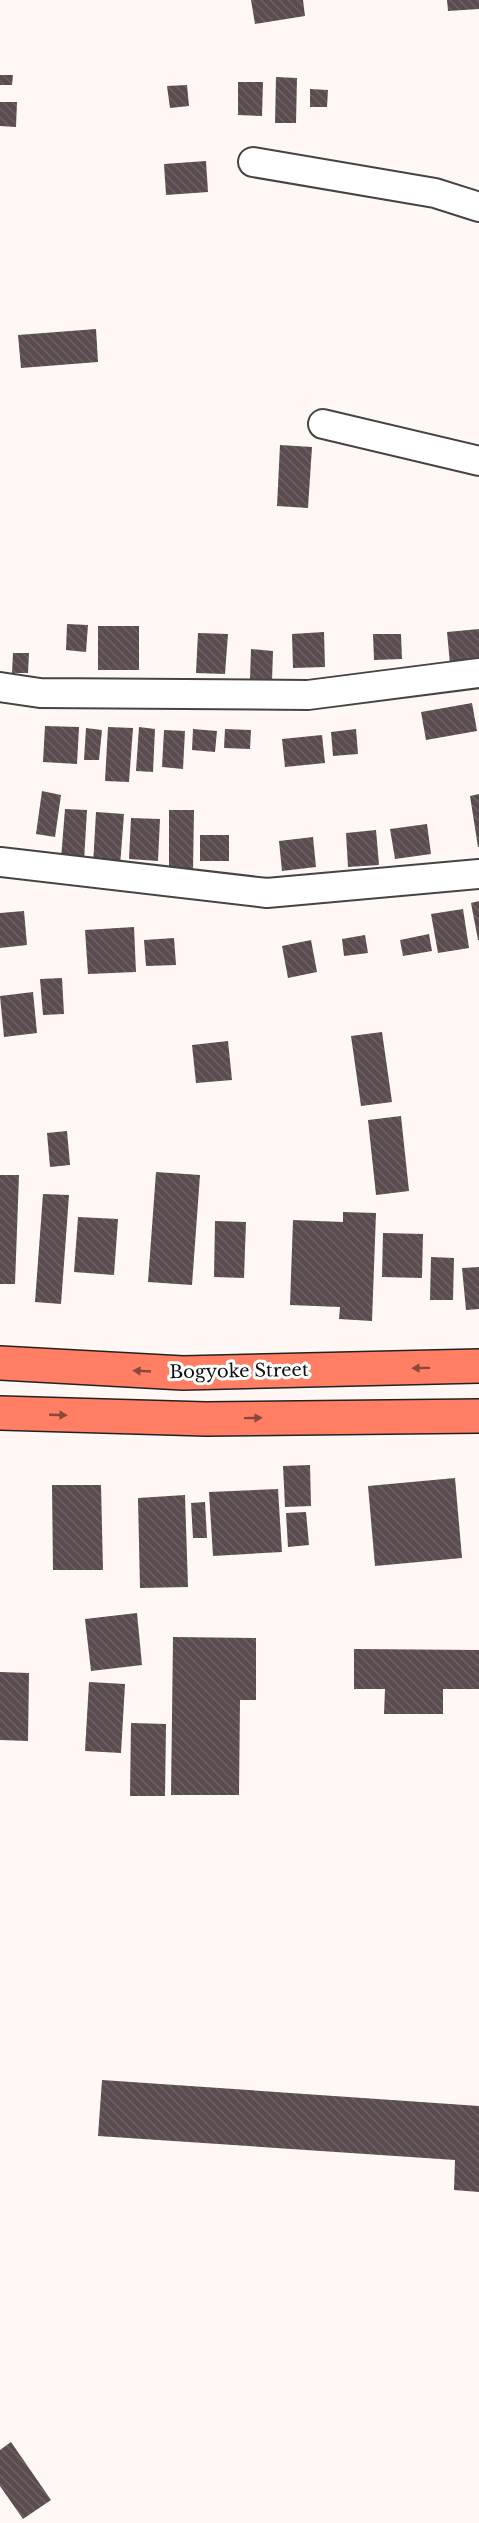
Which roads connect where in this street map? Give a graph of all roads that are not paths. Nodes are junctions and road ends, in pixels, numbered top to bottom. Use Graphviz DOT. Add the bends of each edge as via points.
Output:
graph roads {
  1 [pos="253,162"];
  2 [pos="479,207"];
  3 [pos="324,424"];
  4 [pos="479,461"];
  5 [pos="479,673"];
  6 [pos="0,687"];
  7 [pos="0,862"];
  8 [pos="479,874"];
  9 [pos="0,1363"];
  10 [pos="479,1366"];
  11 [pos="0,1413"];
  12 [pos="479,1416"];
  1 -- 2 [label="street" via="435,193"];
  3 -- 4 [label="street"];
  5 -- 6 [label="street" via="308,694 40,693"];
  7 -- 8 [label="street" via="267,893"];
  10 -- 9 [label="main road, Bogyoke Street, one-way" via="183,1373"];
  11 -- 12 [label="main road, one-way" via="206,1419"];
}
